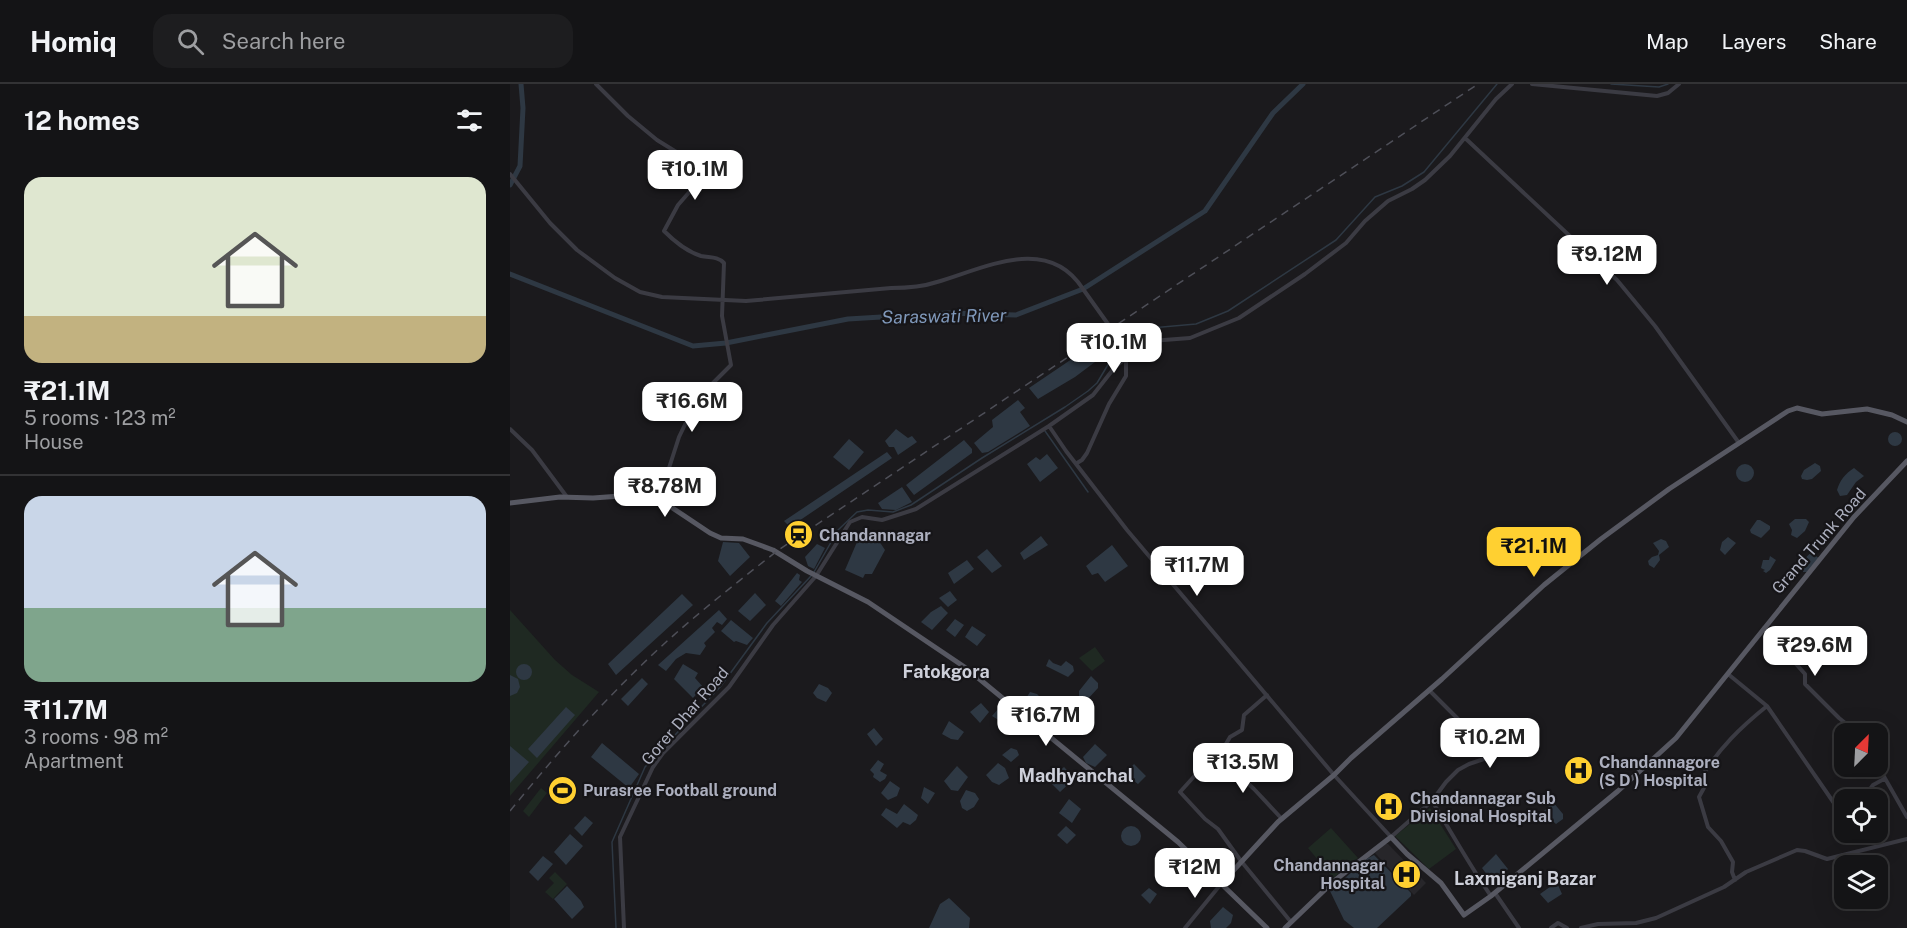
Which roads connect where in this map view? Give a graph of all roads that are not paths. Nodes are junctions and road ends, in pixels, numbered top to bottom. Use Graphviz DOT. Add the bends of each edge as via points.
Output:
graph roads {
  1 [pos="596,84"];
  2 [pos="1512,84"];
  3 [pos="1532,84"];
  4 [pos="1679,84"];
  5 [pos="1465,138"];
  6 [pos="510,174"];
  7 [pos="722,301"];
  8 [pos="1907,422"];
  9 [pos="1048,426"];
  10 [pos="510,429"];
  11 [pos="1738,443"];
  12 [pos="1907,461"];
  13 [pos="1076,463"];
  14 [pos="651,495"];
  15 [pos="567,497"];
  16 [pos="510,503"];
  17 [pos="814,575"];
  18 [pos="1764,628"];
  19 [pos="1728,674"];
  20 [pos="1429,690"];
  21 [pos="1267,695"];
  22 [pos="1767,706"];
  23 [pos="1845,723"];
  24 [pos="1219,756"];
  25 [pos="1334,775"];
  26 [pos="1884,778"];
  27 [pos="1870,789"];
  28 [pos="1432,801"];
  29 [pos="1834,803"];
  30 [pos="1907,817"];
  31 [pos="1281,819"];
  32 [pos="1391,837"];
  33 [pos="1907,839"];
  34 [pos="1241,861"];
  35 [pos="1735,880"];
  36 [pos="1221,884"];
  37 [pos="1493,895"];
  38 [pos="1291,922"];
  39 [pos="624,928"];
  40 [pos="1185,928"];
  41 [pos="1267,928"];
  42 [pos="1286,928"];
  43 [pos="1519,928"];
  44 [pos="1551,928"];
  45 [pos="1567,928"];
  46 [pos="1581,928"];
  1 -- 7 [label="street" via="628,116 678,153 699,176 664,231 698,255 724,263"];
  2 -- 5 [label="street, Gorer Dhar Road"];
  3 -- 4 [label="street" via="1657,96"];
  5 -- 9 [label="street, Gorer Dhar Road" via="1425,180 1376,210 1346,243 1303,275 1239,318 1190,338 1143,345 1115,367 1093,395"];
  5 -- 11 [label="street" via="1617,280 1655,326"];
  6 -- 7 [label="street" via="577,250 631,288 662,297"];
  7 -- 13 [label="street, bridge" via="911,288 973,269 1029,258 1057,265 1079,282 1118,338 1126,371 1087,453"];
  7 -- 14 [label="street" via="731,365 693,410 669,468"];
  8 -- 11 [label="main road" via="1867,409 1822,414 1797,408"];
  9 -- 13 [label="street"];
  9 -- 17 [label="street, Gorer Dhar Road" via="910,512 882,520 854,519"];
  10 -- 15 [label="street" via="532,450"];
  11 -- 20 [label="main road" via="1601,539"];
  12 -- 18 [label="main road, Grand Trunk Road" via="1854,517"];
  13 -- 21 [label="street" via="1127,530"];
  14 -- 15 [label="main road"];
  14 -- 17 [label="main road" via="710,533 767,547"];
  15 -- 16 [label="main road"];
  17 -- 36 [label="main road" via="868,602 966,668 1178,842"];
  17 -- 39 [label="street, Gorer Dhar Road" via="729,687 653,767 620,837"];
  18 -- 19 [label="main road, Grand Trunk Road"];
  18 -- 23 [label="street" via="1805,674 1805,684"];
  19 -- 22 [label="street"];
  19 -- 37 [label="main road, Grand Trunk Road" via="1646,767"];
  20 -- 25 [label="main road"];
  20 -- 28 [label="street" via="1493,756 1458,770"];
  21 -- 24 [label="street" via="1244,715 1242,730 1230,737"];
  21 -- 25 [label="street"];
  22 -- 29 [label="street"];
  22 -- 35 [label="street" via="1721,748 1701,778 1705,786 1699,798 1706,823 1733,862"];
  24 -- 31 [label="street"];
  24 -- 34 [label="street" via="1180,792 1218,829"];
  25 -- 31 [label="main road"];
  25 -- 32 [label="street"];
  26 -- 27 [label="street"];
  26 -- 30 [label="street"];
  28 -- 32 [label="street"];
  28 -- 37 [label="street" via="1468,864"];
  31 -- 34 [label="main road"];
  32 -- 37 [label="main road, Grand Trunk Road" via="1441,883 1464,915"];
  32 -- 38 [label="main road" via="1334,881"];
  33 -- 35 [label="street" via="1827,859 1797,850"];
  34 -- 36 [label="main road"];
  34 -- 38 [label="street"];
  35 -- 46 [label="street" via="1656,918"];
  36 -- 40 [label="street"];
  36 -- 41 [label="main road"];
  37 -- 43 [label="street"];
  38 -- 42 [label="main road"];
  44 -- 45 [label="street" via="1558,923"];
}
